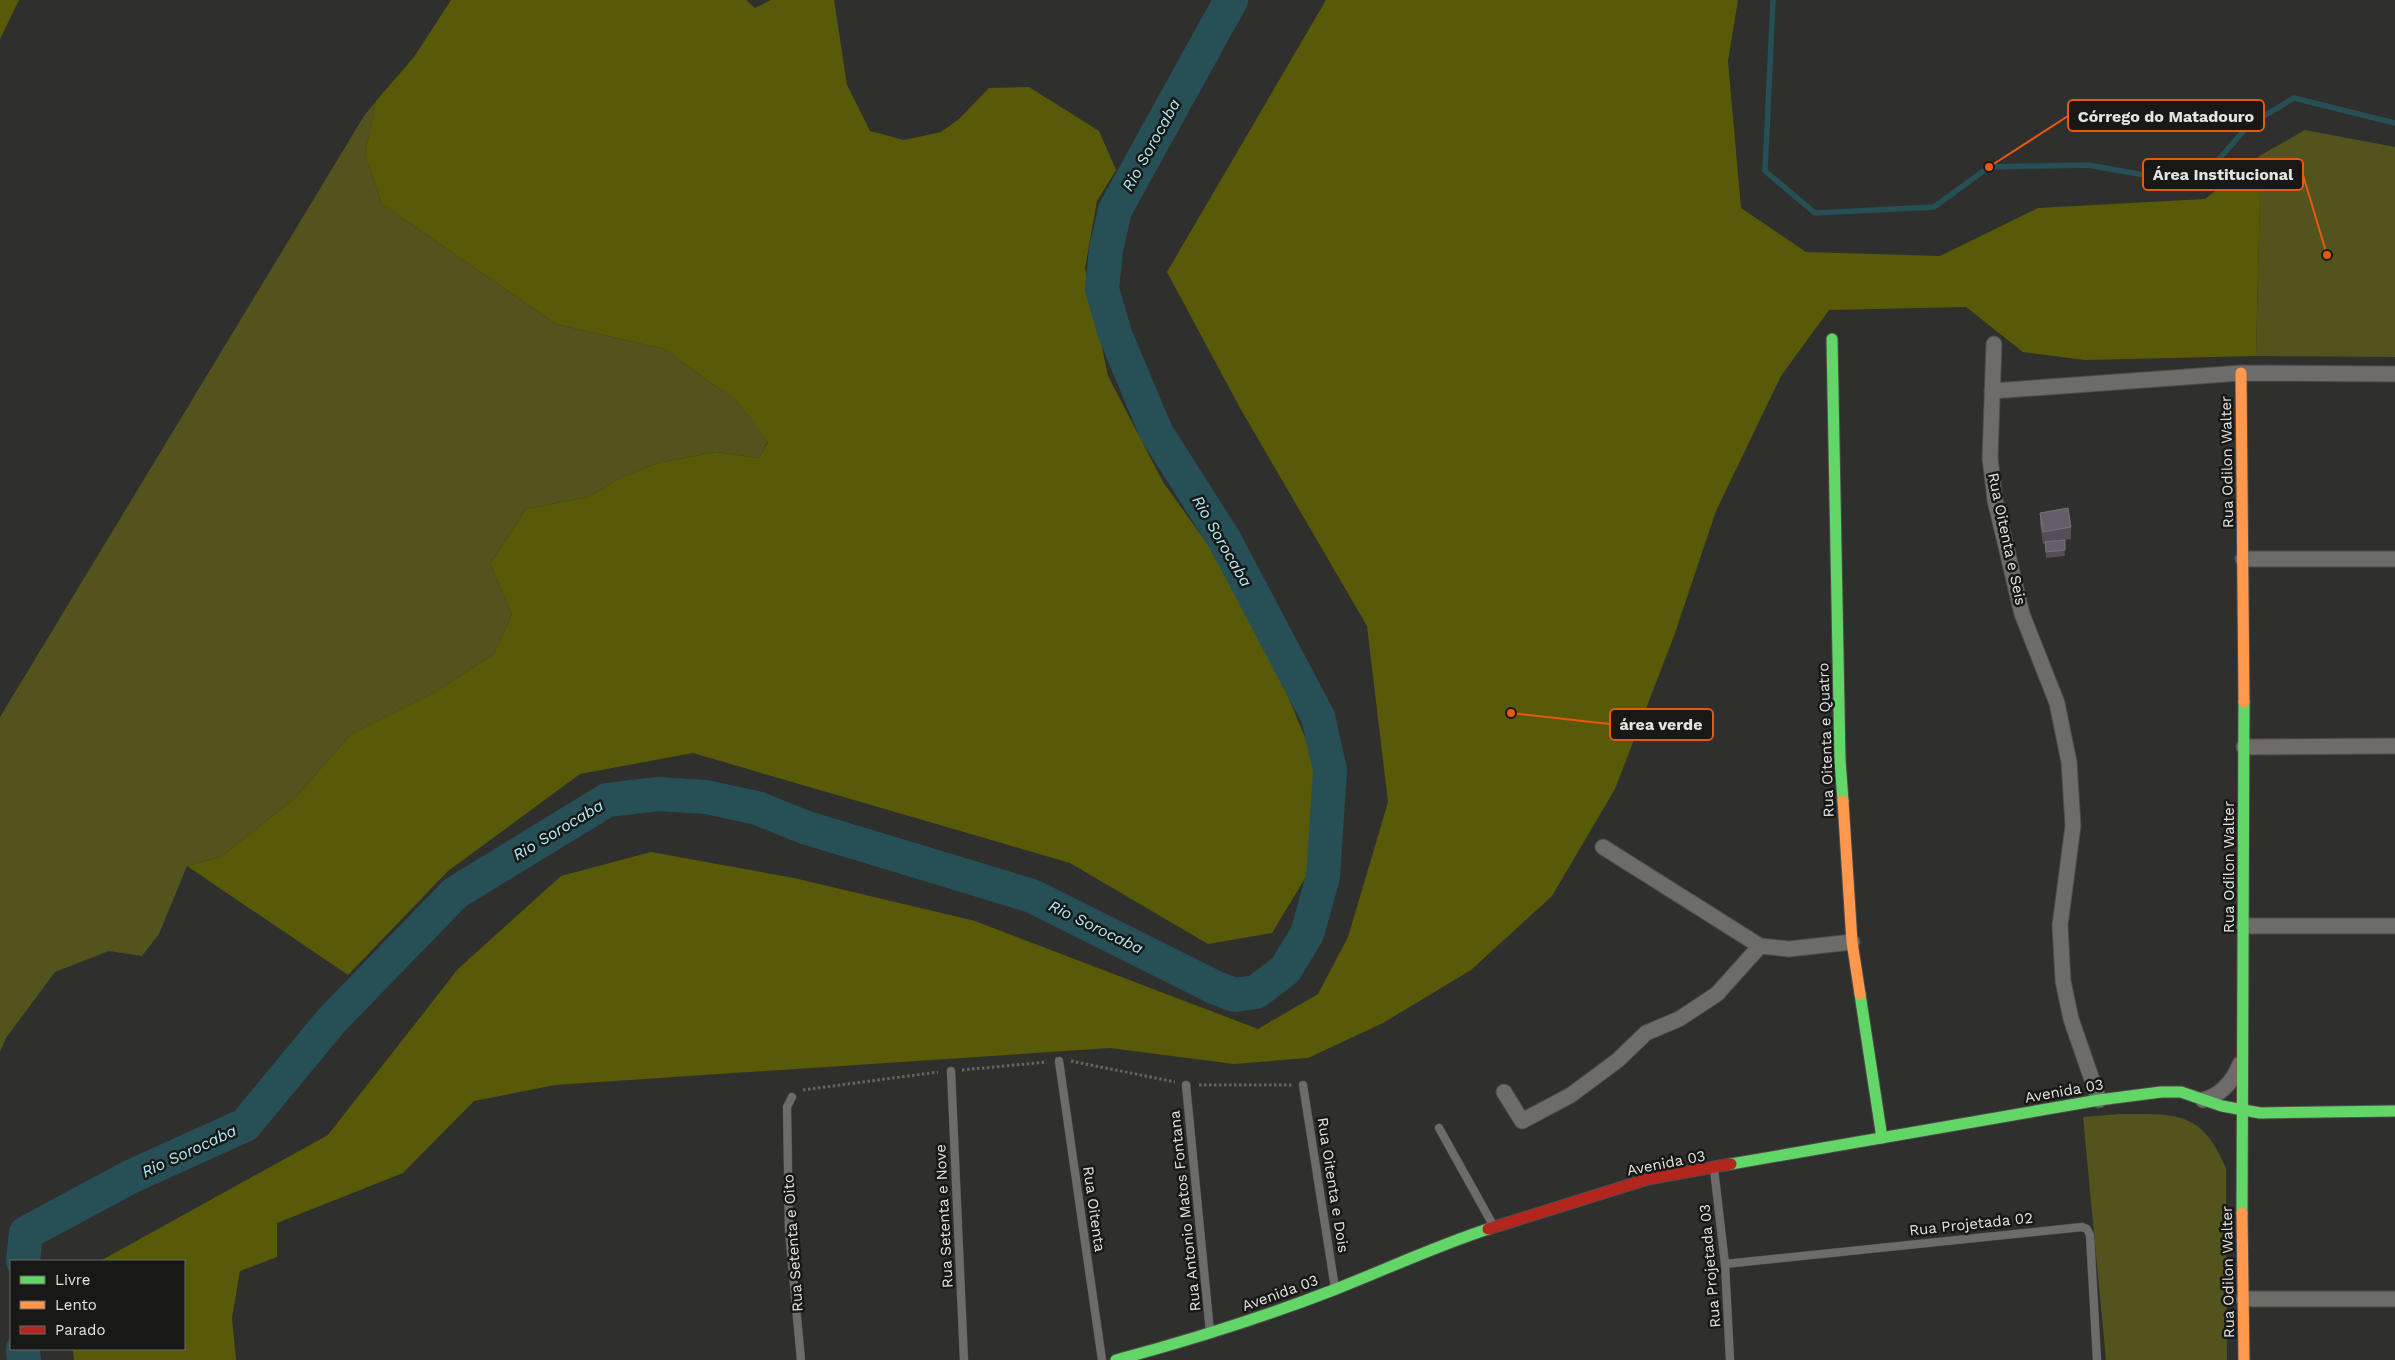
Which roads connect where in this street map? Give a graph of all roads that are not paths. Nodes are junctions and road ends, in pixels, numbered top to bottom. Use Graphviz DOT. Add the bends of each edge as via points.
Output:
graph roads {
  1 [pos="1832,339"];
  2 [pos="1994,344"];
  3 [pos="2240,373"];
  4 [pos="2395,374"];
  5 [pos="1992,391"];
  6 [pos="2243,559"];
  7 [pos="2395,559"];
  8 [pos="2395,746"];
  9 [pos="2244,747"];
  10 [pos="1603,847"];
  11 [pos="2244,926"];
  12 [pos="2395,926"];
  13 [pos="1852,942"];
  14 [pos="1760,946"];
  15 [pos="1059,1061"];
  16 [pos="2242,1061"];
  17 [pos="951,1071"];
  18 [pos="1186,1085"];
  19 [pos="1303,1085"];
  20 [pos="1504,1092"];
  21 [pos="792,1096"];
  22 [pos="2099,1100"];
  23 [pos="2203,1100"];
  24 [pos="2241,1109"];
  25 [pos="2395,1111"];
  26 [pos="1439,1128"];
  27 [pos="1882,1138"];
  28 [pos="1714,1169"];
  29 [pos="1494,1227"];
  30 [pos="1726,1264"];
  31 [pos="1336,1289"];
  32 [pos="2244,1299"];
  33 [pos="2395,1299"];
  34 [pos="1211,1334"];
  35 [pos="801,1360"];
  36 [pos="964,1360"];
  37 [pos="1102,1360"];
  38 [pos="1116,1360"];
  39 [pos="1730,1360"];
  40 [pos="2097,1360"];
  41 [pos="2244,1360"];
  1 -- 13 [label="street, Rua Oitenta e Quatro" via="1840,760"];
  2 -- 5 [label="street, Rua Oitenta e Seis"];
  3 -- 4 [label="street"];
  3 -- 5 [label="street"];
  3 -- 6 [label="street, Rua Odilon Walter"];
  5 -- 22 [label="street, Rua Oitenta e Seis" via="1990,458 1995,500 2022,614 2057,703 2069,762 2074,826 2060,925 2063,981 2071,1019"];
  6 -- 7 [label="street"];
  6 -- 9 [label="street, Rua Odilon Walter"];
  8 -- 9 [label="street"];
  9 -- 11 [label="street, Rua Odilon Walter"];
  10 -- 14 [label="street"];
  11 -- 12 [label="street"];
  11 -- 16 [label="street, Rua Odilon Walter"];
  13 -- 14 [label="street" via="1789,949"];
  13 -- 27 [label="street, Rua Oitenta e Quatro"];
  14 -- 20 [label="street" via="1718,994 1679,1018 1646,1033 1618,1060 1551,1106 1522,1121"];
  15 -- 37 [label="lane, Rua Oitenta"];
  16 -- 23 [label="street" via="2223,1090"];
  16 -- 24 [label="street, Rua Odilon Walter"];
  17 -- 36 [label="lane, Rua Setenta e Nove"];
  18 -- 34 [label="lane, Rua Antonio Matos Fontana"];
  19 -- 31 [label="lane, Rua Oitenta e Dois"];
  21 -- 35 [label="lane, Rua Setenta e Oito" via="787,1107 789,1231"];
  22 -- 23 [label="street, Avenida 03" via="2181,1092"];
  22 -- 27 [label="street, Avenida 03"];
  23 -- 24 [label="street, Avenida 03"];
  24 -- 25 [label="street, Avenida 03" via="2260,1112"];
  24 -- 32 [label="street, Rua Odilon Walter"];
  26 -- 29 [label="lane"];
  27 -- 28 [label="street, Avenida 03"];
  28 -- 29 [label="street, Avenida 03" via="1648,1180"];
  28 -- 30 [label="lane, Rua Projetada 03"];
  29 -- 31 [label="street, Avenida 03" via="1454,1240"];
  30 -- 39 [label="lane, Rua Projetada 03"];
  30 -- 40 [label="lane, Rua Projetada 02" via="2082,1227 2090,1235"];
  31 -- 34 [label="street, Avenida 03"];
  32 -- 33 [label="street"];
  32 -- 41 [label="street, Rua Odilon Walter"];
  34 -- 38 [label="street, Avenida 03"];
}
